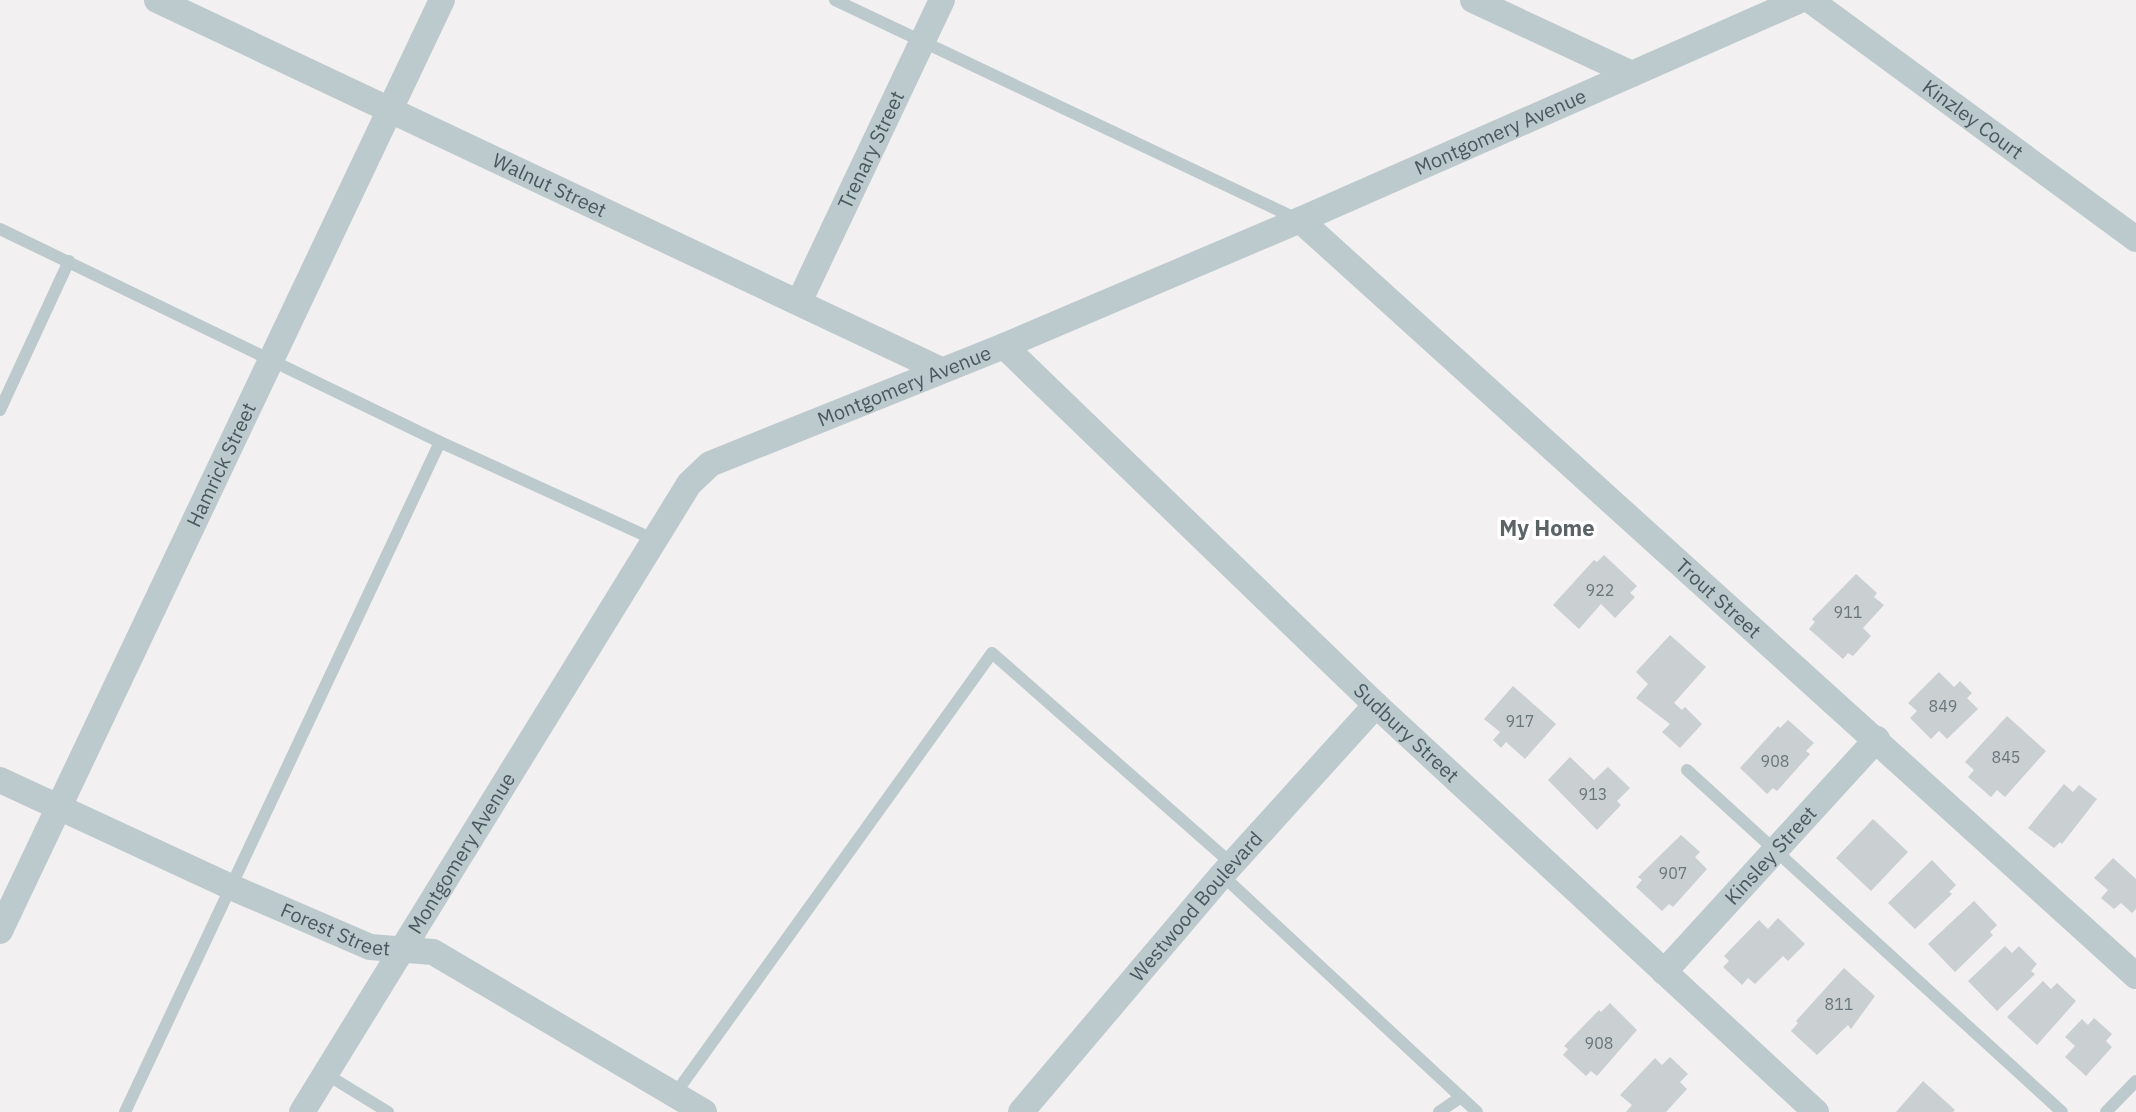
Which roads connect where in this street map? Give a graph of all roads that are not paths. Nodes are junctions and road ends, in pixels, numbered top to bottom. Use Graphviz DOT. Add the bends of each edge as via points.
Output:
graph roads {
  1 [pos="157,0"];
  2 [pos="442,0"];
  3 [pos="835,0"];
  4 [pos="942,0"];
  5 [pos="1473,0"];
  6 [pos="1800,0"];
  7 [pos="1810,0"];
  8 [pos="923,42"];
  9 [pos="1632,74"];
  10 [pos="389,110"];
  11 [pos="1300,220"];
  12 [pos="0,229"];
  13 [pos="2136,239"];
  14 [pos="69,261"];
  15 [pos="800,300"];
  16 [pos="1004,346"];
  17 [pos="270,358"];
  18 [pos="941,370"];
  19 [pos="0,410"];
  20 [pos="440,442"];
  21 [pos="655,540"];
  22 [pos="1376,705"];
  23 [pos="1877,739"];
  24 [pos="1687,770"];
  25 [pos="0,780"];
  26 [pos="58,806"];
  27 [pos="1776,852"];
  28 [pos="1227,870"];
  29 [pos="231,887"];
  30 [pos="0,931"];
  31 [pos="402,949"];
  32 [pos="1664,972"];
  33 [pos="2136,976"];
  34 [pos="326,1074"];
  35 [pos="2136,1081"];
  36 [pos="675,1094"];
  37 [pos="1461,1097"];
  38 [pos="125,1112"];
  39 [pos="302,1112"];
  40 [pos="388,1112"];
  41 [pos="704,1112"];
  42 [pos="1021,1112"];
  43 [pos="1439,1112"];
  44 [pos="1477,1112"];
  45 [pos="1816,1112"];
  46 [pos="2062,1112"];
  47 [pos="2106,1112"];
  1 -- 10 [label="street, Walnut Street"];
  2 -- 10 [label="street, Hamrick Street"];
  3 -- 8 [label="lane"];
  4 -- 8 [label="street, Trenary Street"];
  5 -- 9 [label="street"];
  6 -- 9 [label="street, Montgomery Avenue"];
  7 -- 13 [label="street, Kinzley Court"];
  8 -- 11 [label="lane"];
  8 -- 15 [label="street, Trenary Street"];
  9 -- 11 [label="street, Montgomery Avenue"];
  10 -- 15 [label="street, Walnut Street"];
  10 -- 17 [label="street, Hamrick Street"];
  11 -- 16 [label="street, Montgomery Avenue"];
  11 -- 23 [label="street, Trout Street"];
  12 -- 14 [label="lane"];
  14 -- 17 [label="lane"];
  14 -- 19 [label="lane"];
  15 -- 18 [label="street, Walnut Street"];
  16 -- 18 [label="street, Montgomery Avenue"];
  16 -- 22 [label="street, Sudbury Street"];
  17 -- 20 [label="lane"];
  17 -- 26 [label="street, Hamrick Street"];
  18 -- 21 [label="street, Montgomery Avenue" via="710,464 689,484"];
  20 -- 21 [label="lane"];
  20 -- 29 [label="lane"];
  21 -- 31 [label="street, Montgomery Avenue"];
  22 -- 28 [label="street, Westwood Boulevard"];
  22 -- 32 [label="street, Sudbury Street"];
  23 -- 27 [label="street, Kinsley Street"];
  23 -- 33 [label="street, Trout Street"];
  24 -- 27 [label="lane"];
  25 -- 26 [label="street, Forest Street"];
  26 -- 29 [label="street, Forest Street"];
  26 -- 30 [label="street, Hamrick Street"];
  27 -- 32 [label="street, Kinsley Street"];
  27 -- 46 [label="lane"];
  28 -- 36 [label="lane" via="992,653"];
  28 -- 37 [label="lane"];
  28 -- 42 [label="street, Westwood Boulevard"];
  29 -- 31 [label="street, Forest Street" via="370,947"];
  29 -- 38 [label="lane"];
  31 -- 34 [label="street, Montgomery Avenue"];
  31 -- 36 [label="street, Forest Street" via="433,952"];
  32 -- 45 [label="street, Sudbury Street"];
  34 -- 39 [label="street, Montgomery Avenue"];
  34 -- 40 [label="lane"];
  35 -- 47 [label="lane"];
  36 -- 41 [label="street, Forest Street"];
  37 -- 43 [label="lane"];
  37 -- 44 [label="lane"];
}
